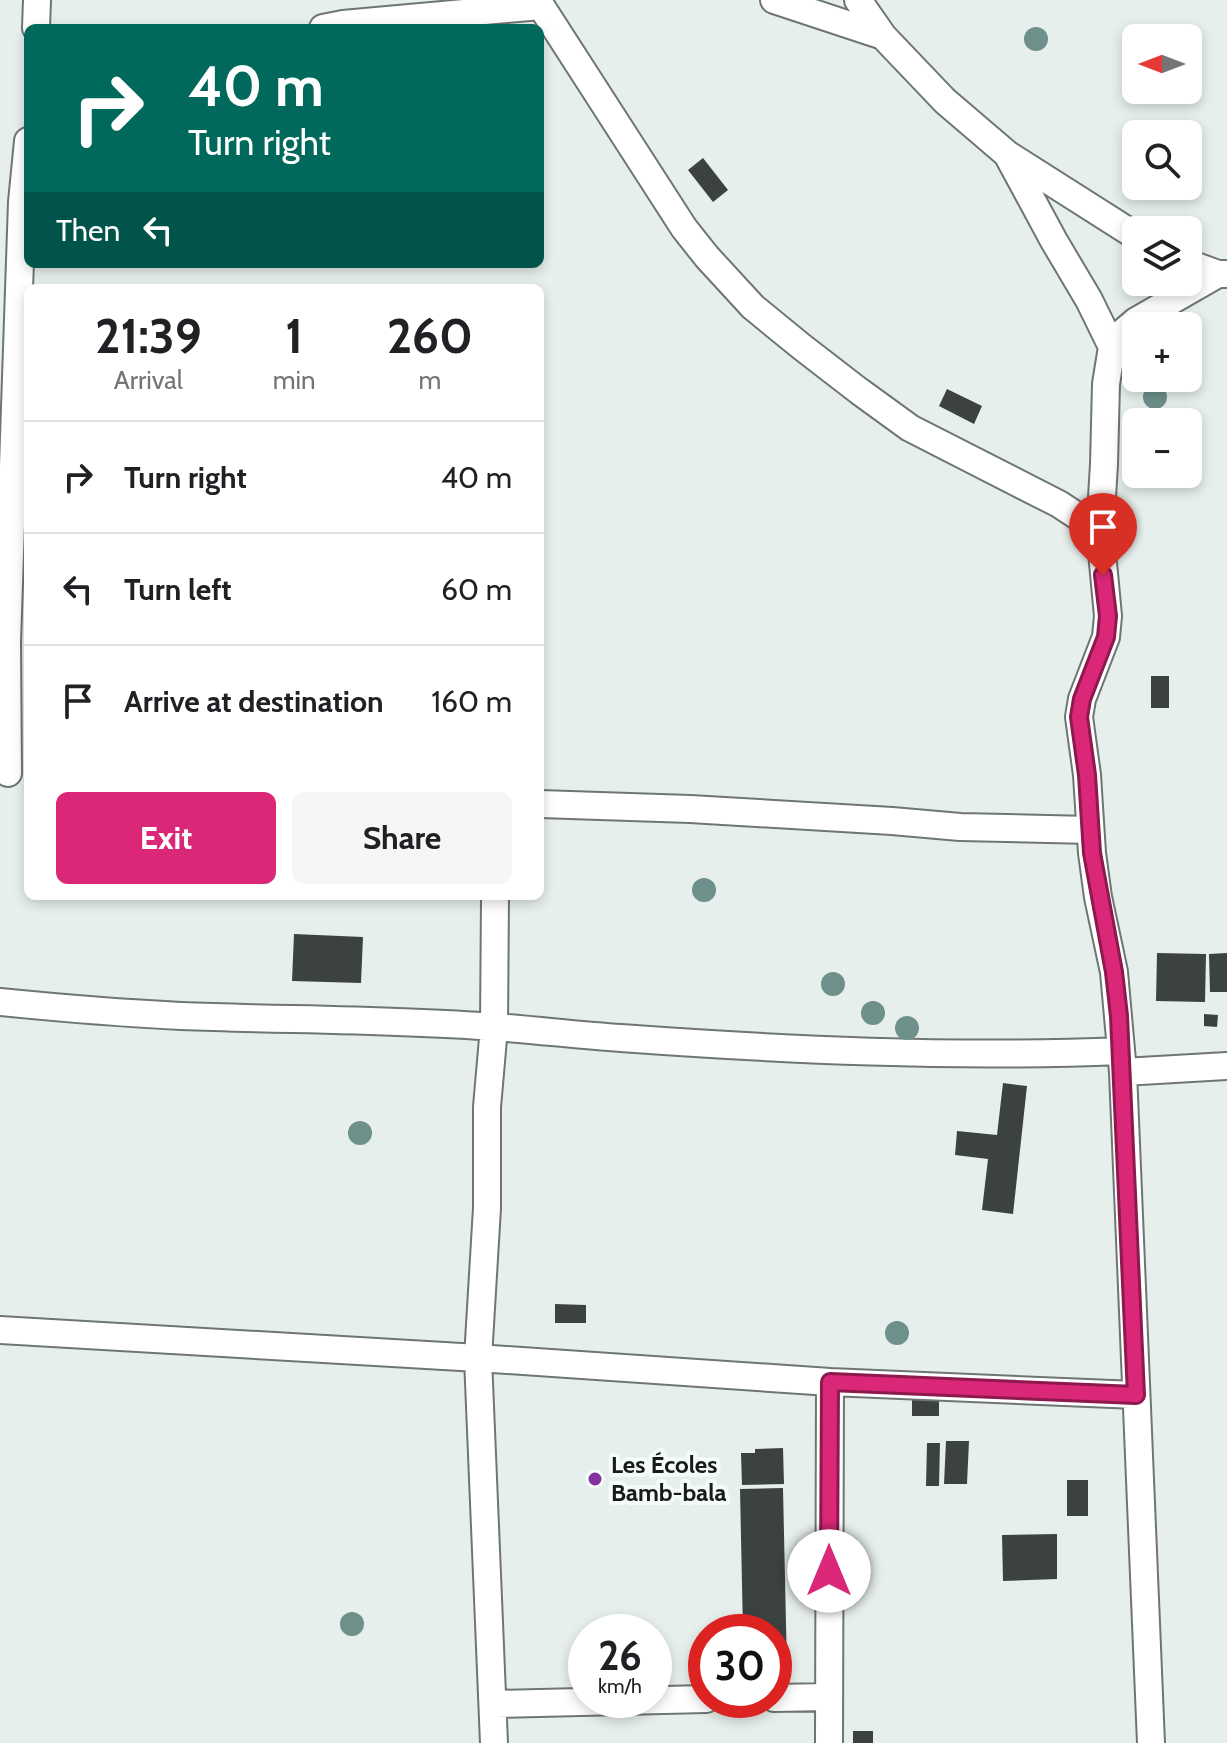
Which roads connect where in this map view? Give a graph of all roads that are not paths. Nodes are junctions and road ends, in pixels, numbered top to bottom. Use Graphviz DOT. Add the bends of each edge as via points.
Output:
graph roads {
  1 [pos="37,0"];
  2 [pos="774,0"];
  3 [pos="858,0"];
  4 [pos="546,3"];
  5 [pos="36,24"];
  6 [pos="343,24"];
  7 [pos="883,36"];
  8 [pos="1007,154"];
  9 [pos="24,182"];
  10 [pos="1122,227"];
  11 [pos="1202,268"];
  12 [pos="1222,274"];
  13 [pos="1112,347"];
  14 [pos="1100,531"];
  15 [pos="12,773"];
  16 [pos="544,804"];
  17 [pos="1090,830"];
  18 [pos="495,900"];
  19 [pos="0,1002"];
  20 [pos="494,1027"];
  21 [pos="1122,1062"];
  22 [pos="1227,1066"];
  23 [pos="0,1330"];
  24 [pos="478,1358"];
  25 [pos="830,1382"];
  26 [pos="1136,1395"];
  27 [pos="828,1697"];
  28 [pos="792,1698"];
  29 [pos="688,1699"];
  30 [pos="494,1704"];
  31 [pos="494,1743"];
  32 [pos="829,1743"];
  33 [pos="1151,1743"];
  1 -- 5 [label="street"];
  2 -- 7 [label="street"];
  3 -- 7 [label="street"];
  4 -- 6 [label="street"];
  4 -- 14 [label="street" via="684,228 753,307 910,428 1059,504"];
  7 -- 8 [label="street" via="945,101"];
  8 -- 10 [label="street"];
  8 -- 13 [label="street"];
  9 -- 15 [label="street" via="7,642"];
  11 -- 12 [label="street"];
  12 -- 13 [label="street" via="1136,321"];
  13 -- 14 [label="street"];
  14 -- 17 [label="street" via="1106,637 1079,717"];
  16 -- 17 [label="street"];
  17 -- 21 [label="street" via="1114,972"];
  18 -- 20 [label="street"];
  19 -- 20 [label="street" via="178,1016"];
  20 -- 21 [label="street" via="847,1051 1040,1054"];
  20 -- 24 [label="street"];
  21 -- 22 [label="street"];
  21 -- 26 [label="street"];
  23 -- 24 [label="street"];
  24 -- 25 [label="street"];
  24 -- 30 [label="street"];
  25 -- 26 [label="street"];
  25 -- 27 [label="street"];
  26 -- 33 [label="street"];
  27 -- 28 [label="street"];
  27 -- 32 [label="street"];
  29 -- 30 [label="street"];
  30 -- 31 [label="street"];
}
